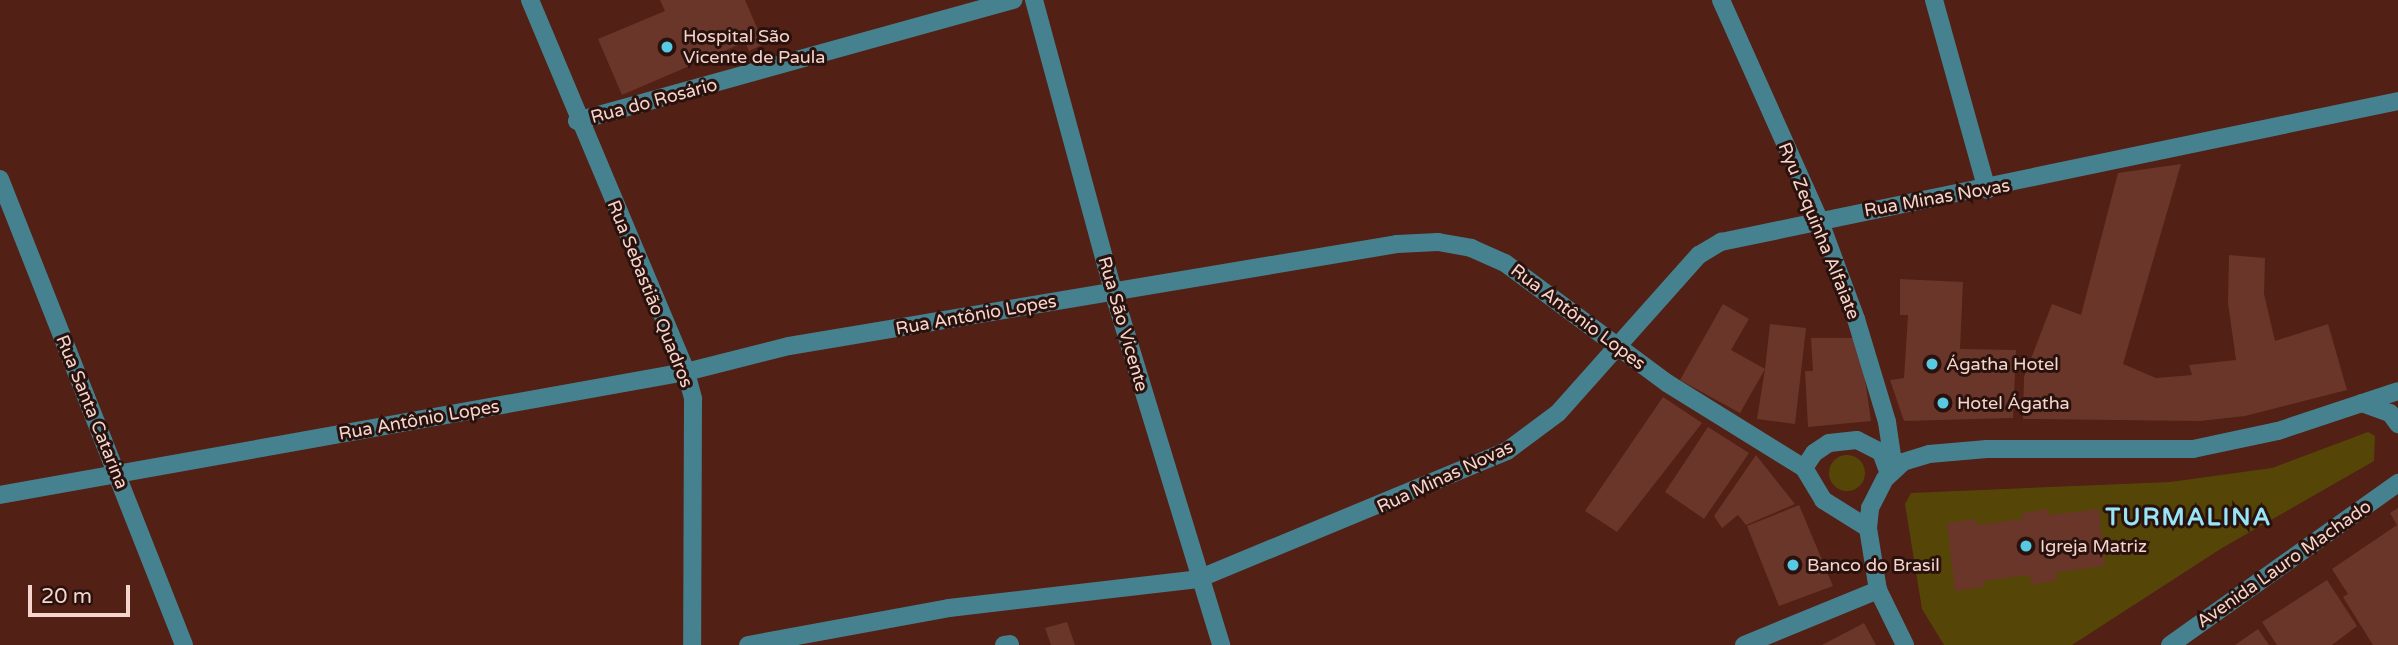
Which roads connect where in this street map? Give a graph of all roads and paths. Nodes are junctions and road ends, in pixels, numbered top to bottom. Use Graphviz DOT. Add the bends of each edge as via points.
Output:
graph roads {
  1 [pos="530,0"];
  2 [pos="1014,0"];
  3 [pos="1034,0"];
  4 [pos="1721,0"];
  5 [pos="1934,0"];
  6 [pos="2398,101"];
  7 [pos="577,121"];
  8 [pos="0,179"];
  9 [pos="1987,190"];
  10 [pos="1819,219"];
  11 [pos="1113,291"];
  12 [pos="1618,349"];
  13 [pos="685,372"];
  14 [pos="2398,391"];
  15 [pos="2362,403"];
  16 [pos="2398,424"];
  17 [pos="1804,468"];
  18 [pos="1891,472"];
  19 [pos="117,475"];
  20 [pos="2398,482"];
  21 [pos="0,495"];
  22 [pos="1868,528"];
  23 [pos="1198,579"];
  24 [pos="1878,590"];
  25 [pos="184,645"];
  26 [pos="692,645"];
  27 [pos="748,645"];
  28 [pos="1221,645"];
  29 [pos="1744,645"];
  30 [pos="1905,645"];
  31 [pos="2170,645"];
  1 -- 7 [label="street, Rua Sebastião Quadros"];
  2 -- 7 [label="street, Rua do Rosário"];
  3 -- 11 [label="street, Rua São Vicente"];
  4 -- 10 [label="street, Ryu Zequinha Alfaiate"];
  5 -- 9 [label="street"];
  6 -- 9 [label="street, Rua Minas Novas"];
  7 -- 13 [label="street, Rua Sebastião Quadros"];
  8 -- 19 [label="street, Rua Santa Catarina"];
  9 -- 10 [label="street, Rua Minas Novas"];
  10 -- 12 [label="street, Rua Minas Novas" via="1731,239 1699,255"];
  10 -- 18 [label="street, Ryu Zequinha Alfaiate" via="1856,319 1886,422"];
  11 -- 12 [label="street, Rua Antônio Lopes" via="1397,244 1438,242 1471,248 1505,263"];
  11 -- 13 [label="street, Rua Antônio Lopes" via="789,346"];
  11 -- 23 [label="street, Rua São Vicente"];
  12 -- 17 [label="street, Rua Antônio Lopes"];
  12 -- 23 [label="street, Rua Minas Novas" via="1558,414 1507,451"];
  13 -- 19 [label="street, Rua Antônio Lopes"];
  13 -- 26 [label="street, Rua Sebastião Quadros" via="696,442"];
  14 -- 15 [label="street"];
  15 -- 16 [label="street" via="2390,413"];
  15 -- 18 [label="street" via="2278,431 2193,449 1987,449 1929,454"];
  17 -- 18 [label="street" via="1814,453 1829,443 1857,440 1881,452"];
  17 -- 22 [label="street, Rua Antônio Lopes" via="1823,500"];
  18 -- 22 [label="street" via="1870,508"];
  19 -- 21 [label="street, Rua Antônio Lopes"];
  19 -- 25 [label="street, Rua Santa Catarina"];
  20 -- 31 [label="street, Avenida Lauro Machado"];
  22 -- 24 [label="street"];
  23 -- 27 [label="street, Rua Minas Novas" via="949,608"];
  23 -- 28 [label="street, Rua São Vicente"];
  24 -- 29 [label="street"];
  24 -- 30 [label="street"];
}
